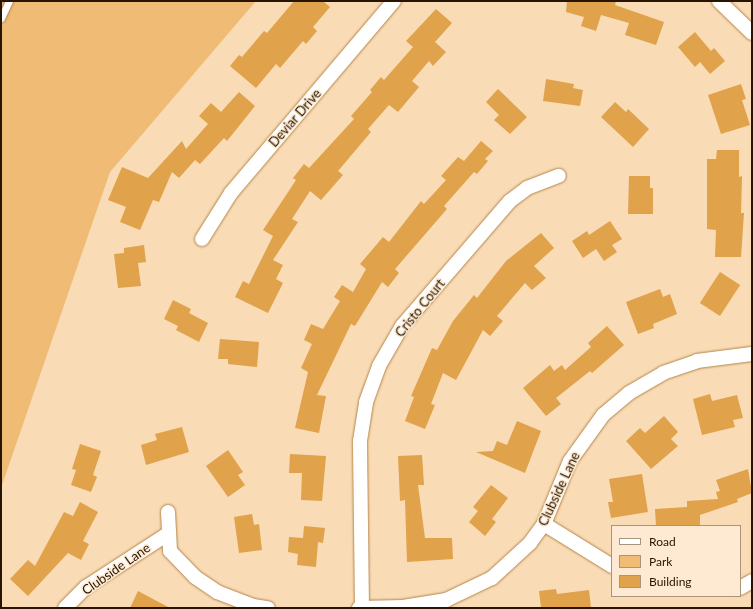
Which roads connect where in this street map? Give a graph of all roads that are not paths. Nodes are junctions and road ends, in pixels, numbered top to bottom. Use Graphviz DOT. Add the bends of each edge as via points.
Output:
graph roads {
  1 [pos="10,1"];
  2 [pos="394,1"];
  3 [pos="719,1"];
  4 [pos="1,18"];
  5 [pos="752,33"];
  6 [pos="559,176"];
  7 [pos="202,239"];
  8 [pos="752,354"];
  9 [pos="168,512"];
  10 [pos="544,524"];
  11 [pos="169,532"];
  12 [pos="611,565"];
  13 [pos="752,581"];
  14 [pos="741,587"];
  15 [pos="65,608"];
  16 [pos="268,608"];
  17 [pos="361,608"];
  1 -- 4 [label="lane"];
  2 -- 7 [label="street, Deviar Drive" via="231,193"];
  3 -- 5 [label="street"];
  6 -- 17 [label="street, Cristo Court" via="527,188 510,201 402,326 379,366 366,402 360,442"];
  8 -- 10 [label="street, Clubside Lane" via="698,361 663,373 629,393 603,415 580,443"];
  9 -- 11 [label="street, Clubside Lane"];
  10 -- 12 [label="street"];
  10 -- 17 [label="street, Clubside Lane" via="511,563 492,578 466,592 420,606"];
  11 -- 15 [label="street, Clubside Lane" via="86,587"];
  11 -- 16 [label="street, Clubside Lane" via="170,551 195,577 217,592 253,606"];
  13 -- 14 [label="street"];
}
